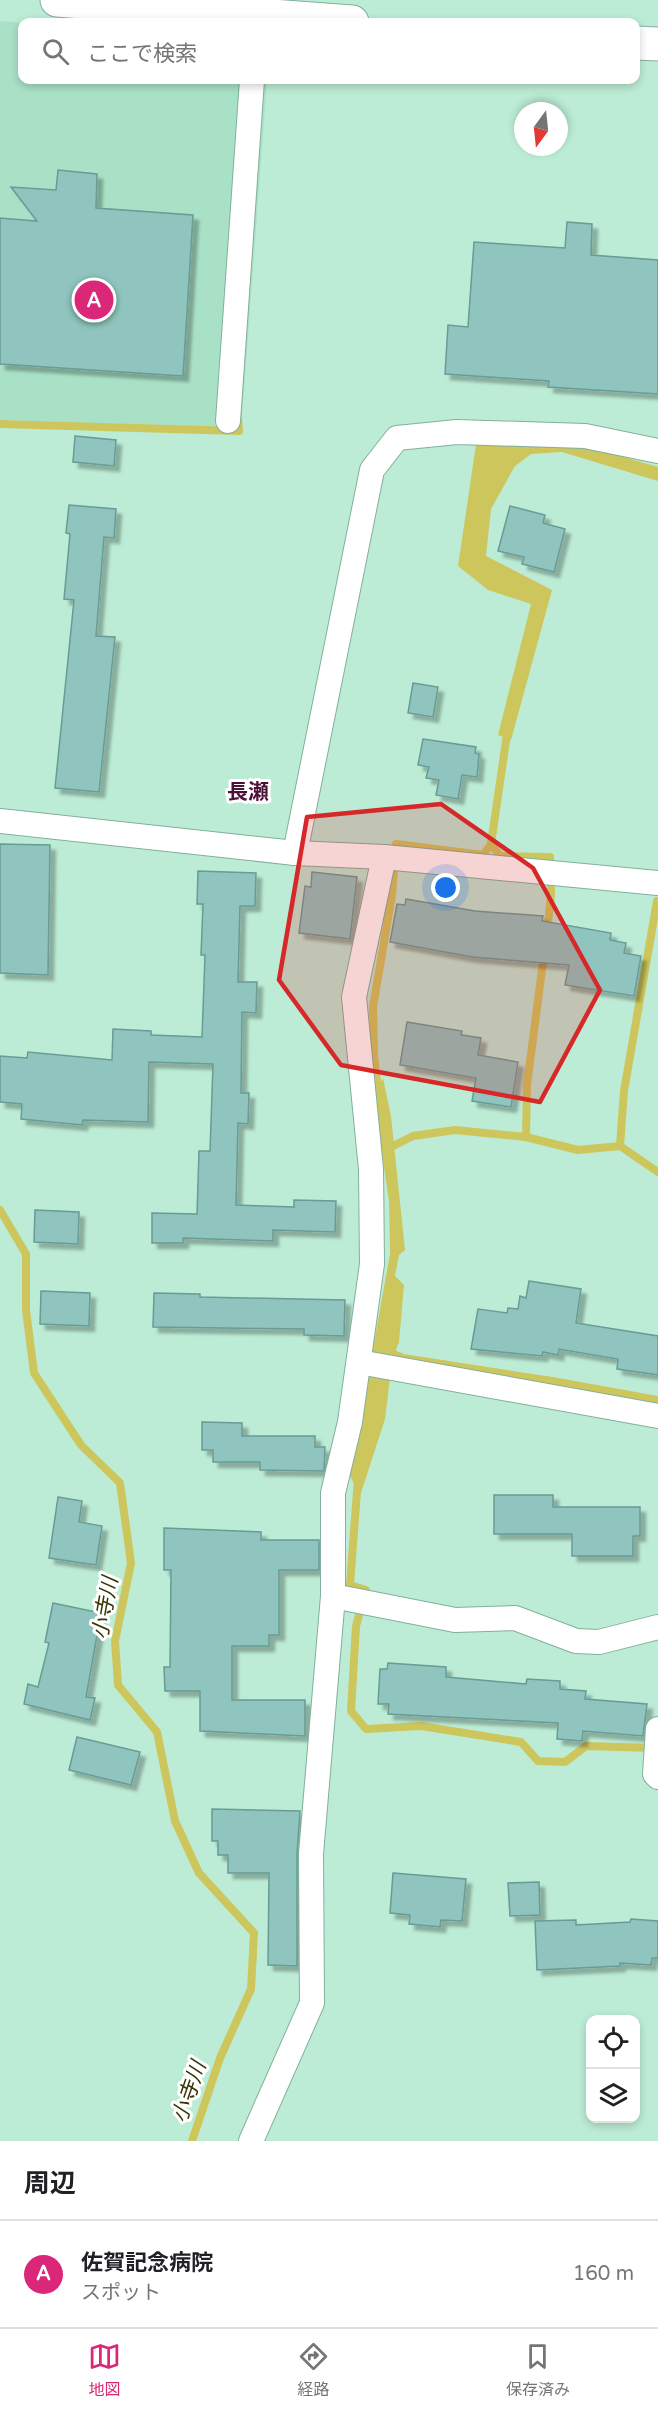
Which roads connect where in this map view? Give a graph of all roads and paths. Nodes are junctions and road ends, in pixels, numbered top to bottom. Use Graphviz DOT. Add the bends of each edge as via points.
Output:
graph roads {
  1 [pos="57,0"];
  2 [pos="248,18"];
  3 [pos="640,43"];
  4 [pos="658,44"];
  5 [pos="252,84"];
  6 [pos="228,421"];
  7 [pos="658,451"];
  8 [pos="0,821"];
  9 [pos="295,853"];
  10 [pos="395,858"];
  11 [pos="658,883"];
  12 [pos="359,1362"];
  13 [pos="658,1416"];
  14 [pos="352,1601"];
  15 [pos="657,1631"];
  16 [pos="658,1730"];
  17 [pos="658,1735"];
  18 [pos="657,1769"];
  19 [pos="251,2141"];
  1 -- 2 [label="street"];
  3 -- 4 [label="street"];
  5 -- 6 [label="street"];
  7 -- 9 [label="street" via="585,436 456,432 397,438 372,470"];
  8 -- 9 [label="street"];
  9 -- 10 [label="street"];
  10 -- 11 [label="street"];
  10 -- 12 [label="street" via="354,997 370,1168 372,1264"];
  12 -- 13 [label="street"];
  12 -- 14 [label="street" via="333,1493"];
  14 -- 15 [label="street" via="455,1620 515,1618 576,1641 599,1642"];
  14 -- 19 [label="street" via="311,1854 312,2003"];
  16 -- 17 [label="street"];
  17 -- 18 [label="street"];
}
